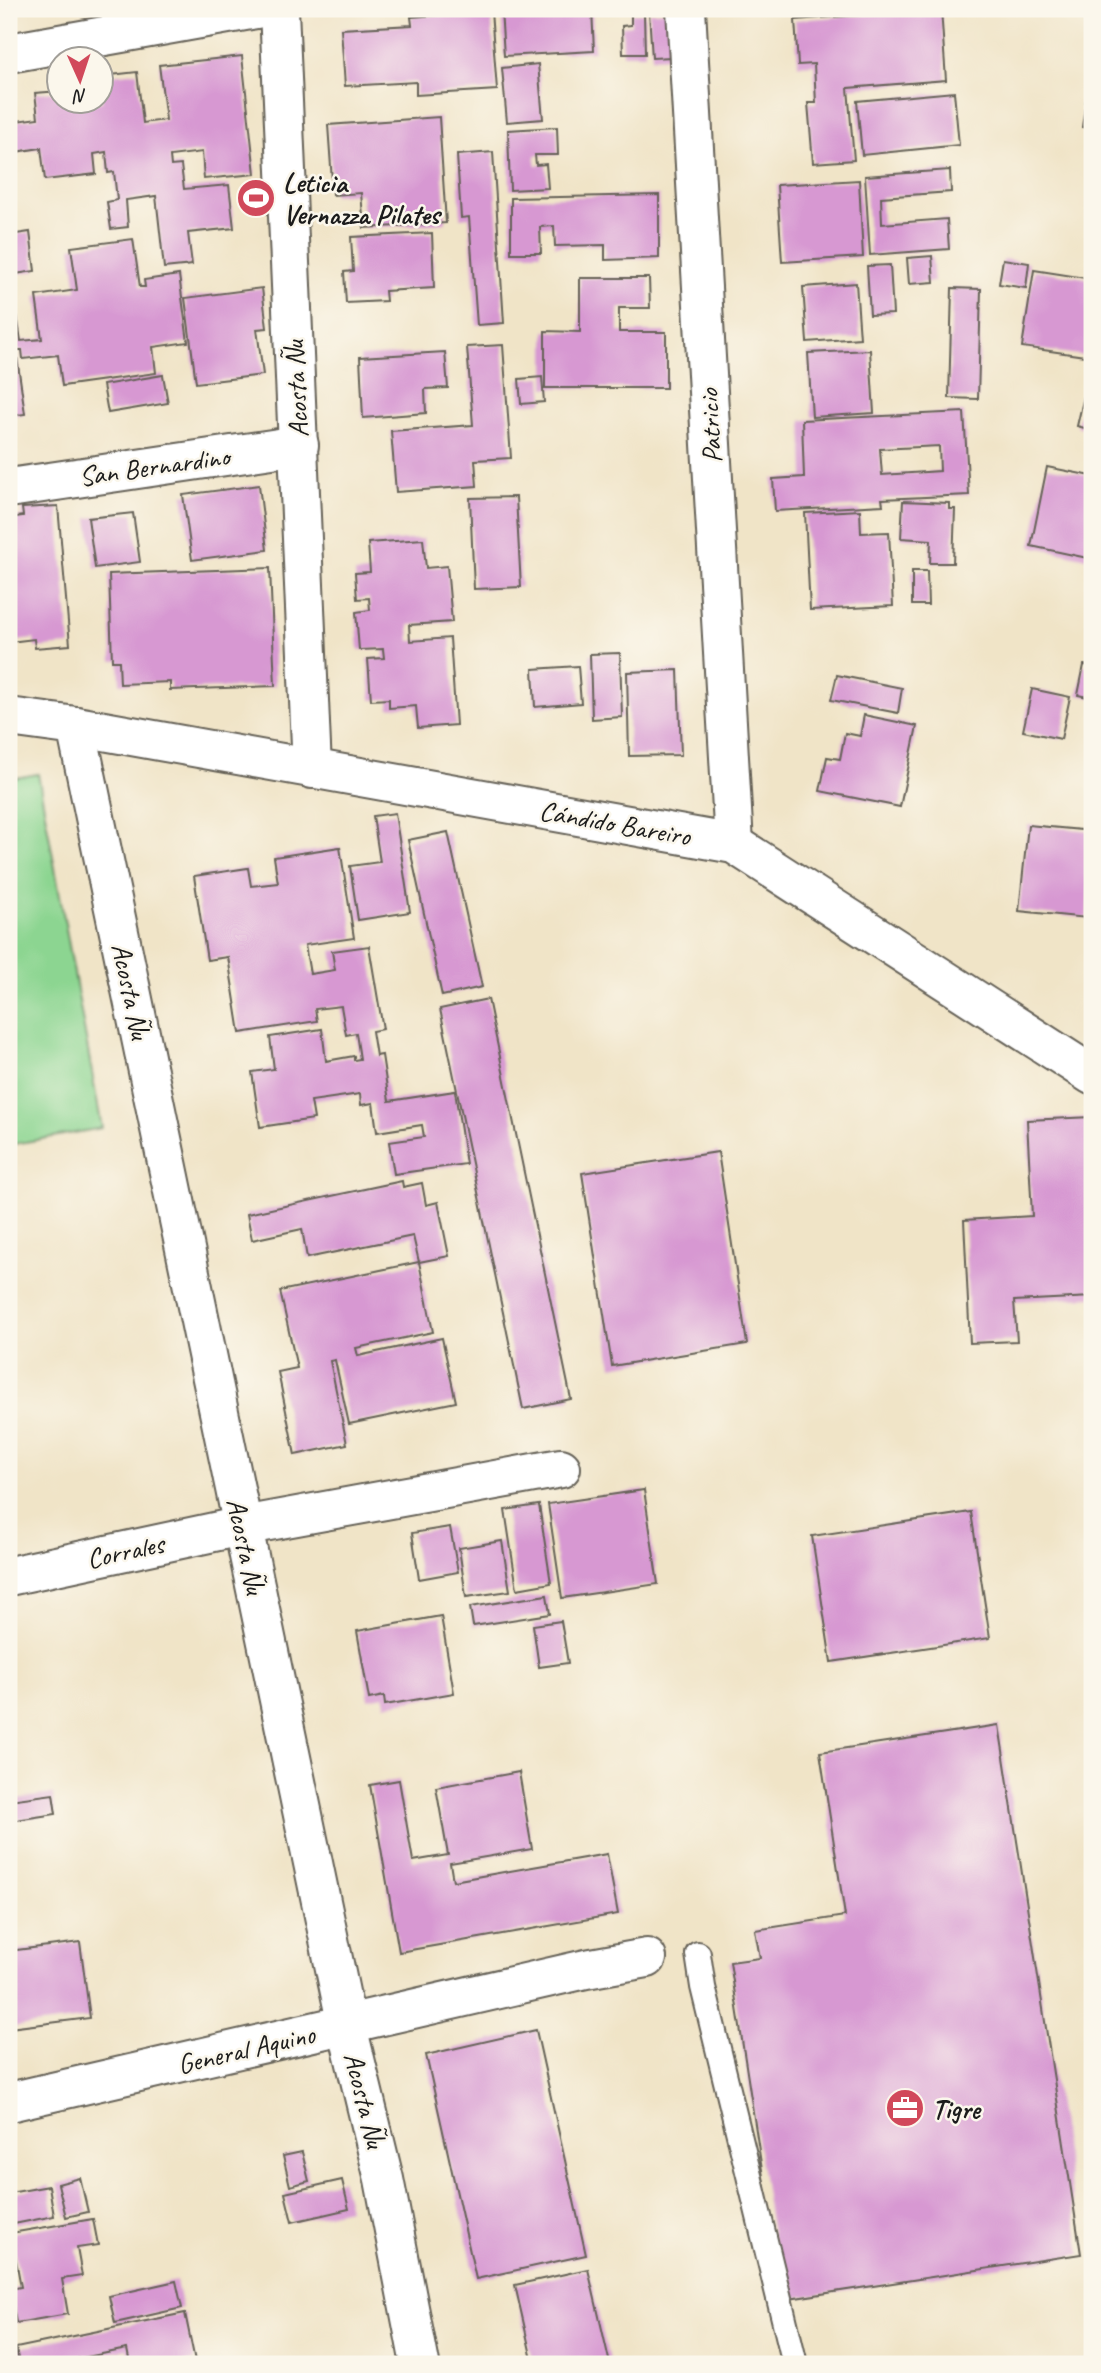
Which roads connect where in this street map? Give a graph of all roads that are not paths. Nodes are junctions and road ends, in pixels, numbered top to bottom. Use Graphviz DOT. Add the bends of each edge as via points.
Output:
graph roads {
  1 [pos="256,9"];
  2 [pos="279,9"];
  3 [pos="685,9"];
  4 [pos="9,52"];
  5 [pos="299,445"];
  6 [pos="9,488"];
  7 [pos="11,715"];
  8 [pos="76,726"];
  9 [pos="312,769"];
  10 [pos="734,844"];
  11 [pos="1092,1075"];
  12 [pos="562,1468"];
  13 [pos="242,1527"];
  14 [pos="9,1576"];
  15 [pos="698,1954"];
  16 [pos="647,1958"];
  17 [pos="347,2026"];
  18 [pos="9,2102"];
  19 [pos="420,2364"];
  20 [pos="795,2364"];
  1 -- 4 [label="street"];
  2 -- 5 [label="street, Acosta Ñu"];
  3 -- 10 [label="street, Patricio"];
  5 -- 6 [label="street, San Bernardino"];
  5 -- 9 [label="street, Acosta Ñu"];
  7 -- 8 [label="street, Cándido Bareiro"];
  8 -- 9 [label="street, Cándido Bareiro"];
  8 -- 13 [label="street, Acosta Ñu"];
  9 -- 10 [label="street, Cándido Bareiro"];
  10 -- 11 [label="street, Cándido Bareiro"];
  12 -- 13 [label="street, Corrales"];
  13 -- 14 [label="street, Corrales"];
  13 -- 17 [label="street, Acosta Ñu"];
  15 -- 20 [label="lane"];
  16 -- 17 [label="street, General Aquino"];
  17 -- 18 [label="street, General Aquino"];
  17 -- 19 [label="street, Acosta Ñu" via="384,2179"];
}
